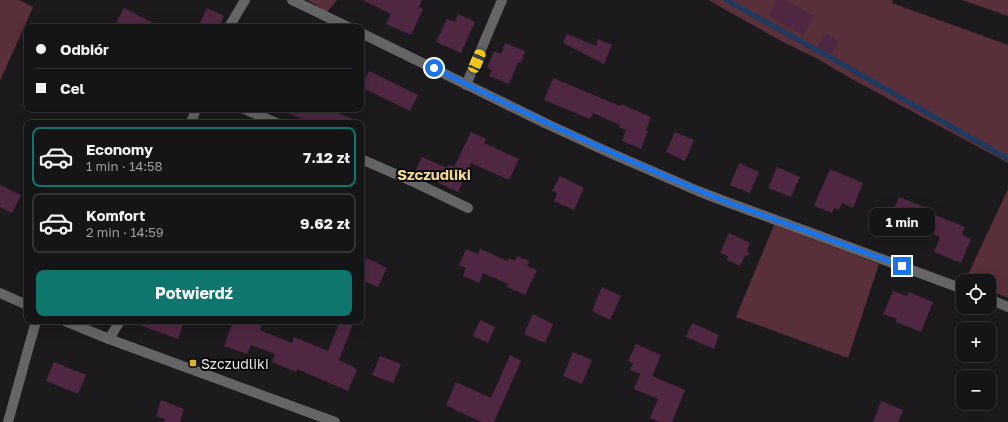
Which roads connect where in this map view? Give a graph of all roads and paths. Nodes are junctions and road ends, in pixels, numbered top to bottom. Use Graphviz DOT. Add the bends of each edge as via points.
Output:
graph roads {
  1 [pos="245,0"];
  2 [pos="292,0"];
  3 [pos="502,0"];
  4 [pos="231,24"];
  5 [pos="342,24"];
  6 [pos="364,34"];
  7 [pos="466,85"];
  8 [pos="251,112"];
  9 [pos="270,120"];
  10 [pos="364,160"];
  11 [pos="468,208"];
  12 [pos="956,286"];
  13 [pos="0,293"];
  14 [pos="996,302"];
  15 [pos="24,304"];
  16 [pos="1008,307"];
  17 [pos="35,324"];
  18 [pos="72,324"];
  19 [pos="118,324"];
  20 [pos="109,339"];
  21 [pos="8,422"];
  22 [pos="335,422"];
  1 -- 4 [label="street"];
  2 -- 5 [label="street"];
  3 -- 7 [label="street"];
  6 -- 7 [label="street"];
  7 -- 12 [label="street" via="698,191"];
  8 -- 9 [label="street"];
  10 -- 11 [label="street"];
  13 -- 15 [label="street"];
  14 -- 16 [label="street"];
  17 -- 21 [label="street"];
  18 -- 20 [label="street"];
  19 -- 20 [label="street"];
  20 -- 22 [label="street"];
}
